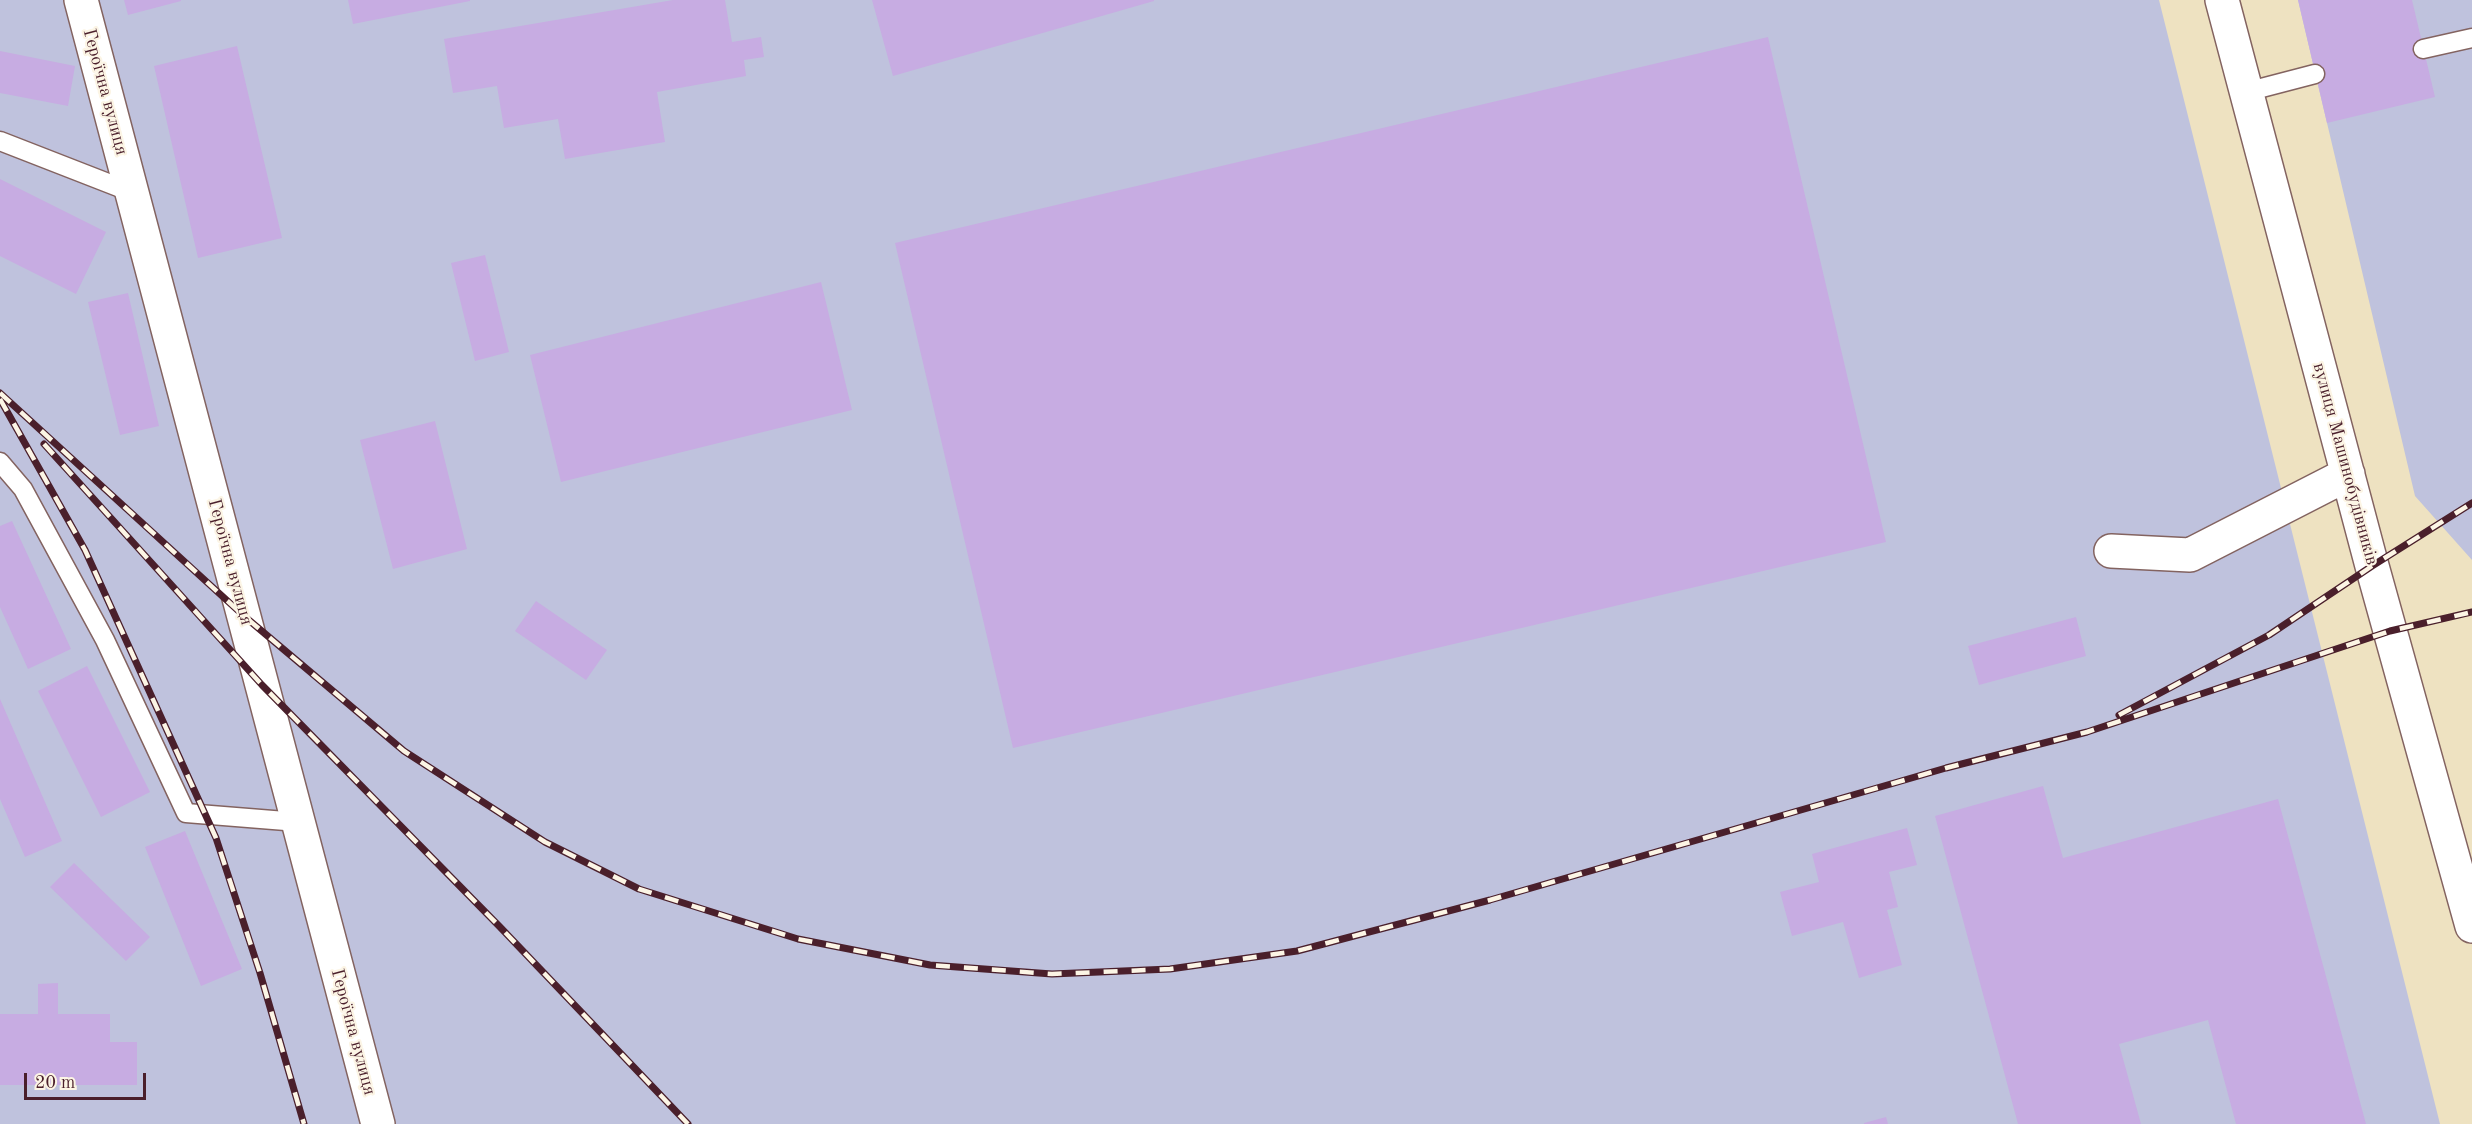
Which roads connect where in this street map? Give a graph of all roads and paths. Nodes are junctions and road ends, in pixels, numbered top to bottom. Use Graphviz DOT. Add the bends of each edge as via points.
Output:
graph roads {
  1 [pos="81,0"];
  2 [pos="2222,0"];
  3 [pos="2472,38"];
  4 [pos="2423,49"];
  5 [pos="2315,75"];
  6 [pos="2246,92"];
  7 [pos="0,141"];
  8 [pos="131,192"];
  9 [pos="0,462"];
  10 [pos="2348,474"];
  11 [pos="2111,551"];
  12 [pos="298,822"];
  13 [pos="2472,926"];
  14 [pos="378,1124"];
  1 -- 8 [label="street, Героїчна вулиця"];
  2 -- 6 [label="street, вулиця Машинобудівників"];
  3 -- 4 [label="lane"];
  5 -- 6 [label="lane"];
  6 -- 10 [label="street, вулиця Машинобудівників"];
  7 -- 8 [label="lane"];
  8 -- 12 [label="street, Героїчна вулиця"];
  9 -- 12 [label="lane" via="23,489 105,640 186,813"];
  10 -- 11 [label="street" via="2190,555"];
  10 -- 13 [label="street, вулиця Машинобудівників"];
  12 -- 14 [label="street, Героїчна вулиця"];
}
